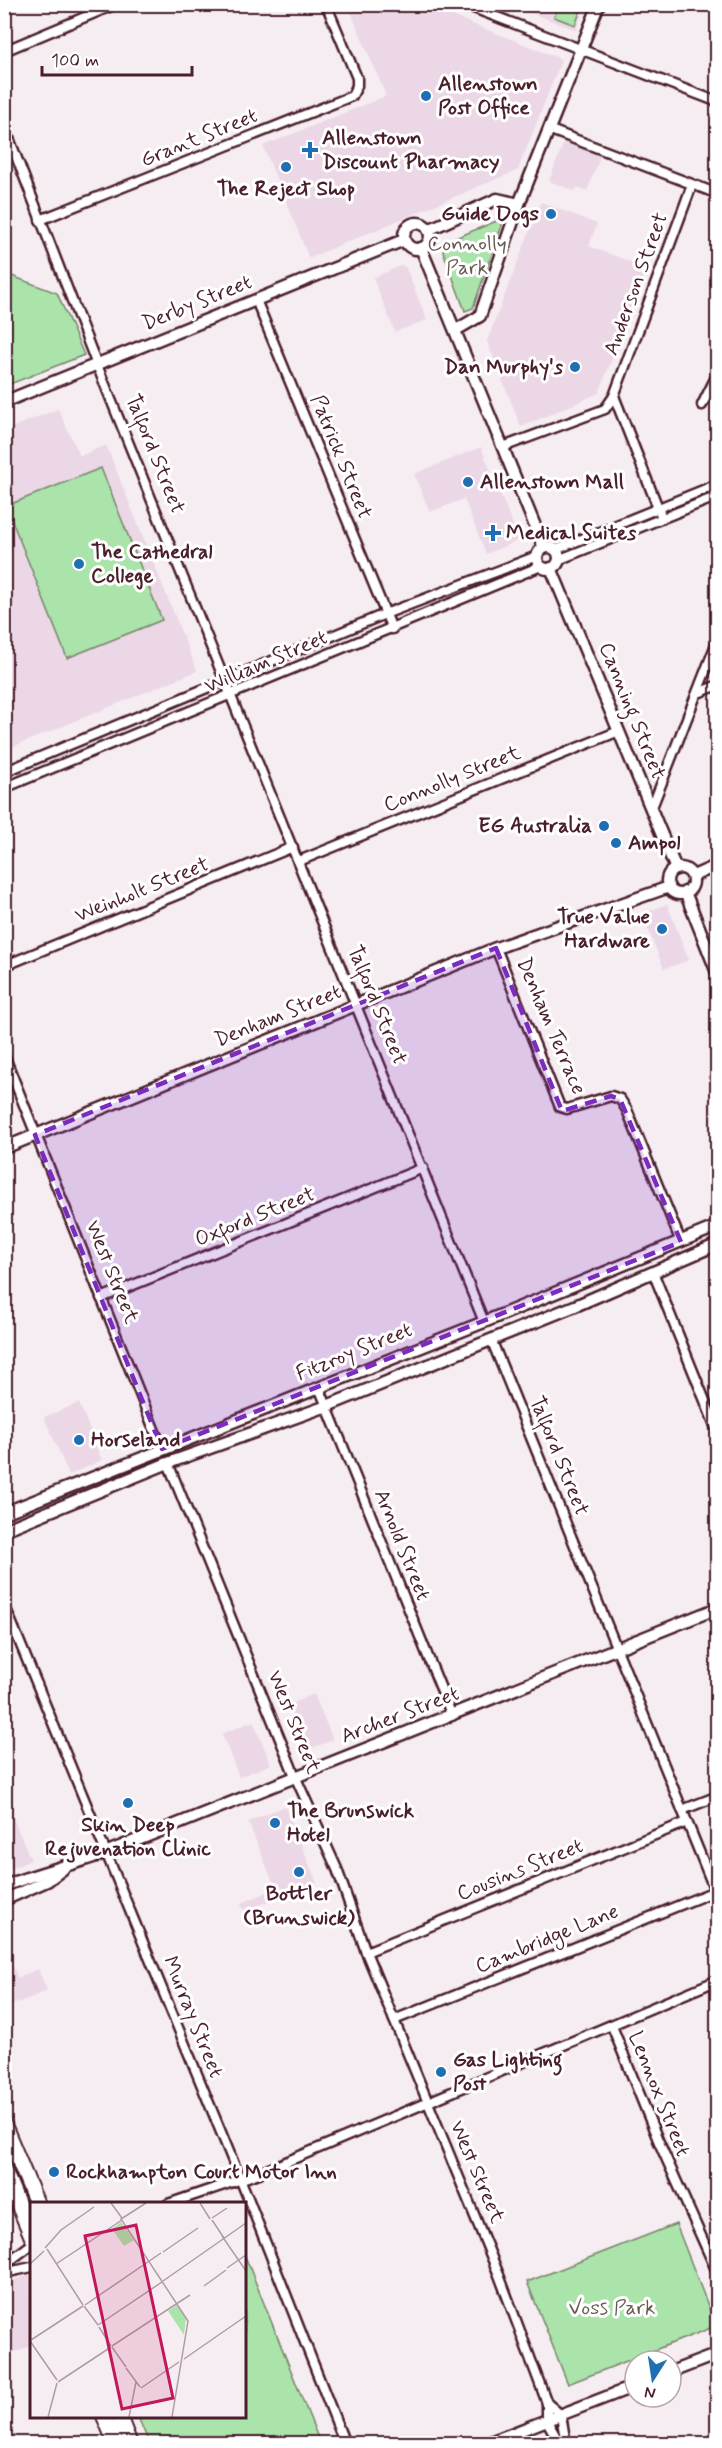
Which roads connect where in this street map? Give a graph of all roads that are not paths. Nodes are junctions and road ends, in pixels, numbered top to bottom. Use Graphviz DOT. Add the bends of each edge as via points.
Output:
graph roads {
  1 [pos="116,4"];
  2 [pos="326,4"];
  3 [pos="463,4"];
  4 [pos="599,4"];
  5 [pos="581,50"];
  6 [pos="4,51"];
  7 [pos="717,102"];
  8 [pos="4,125"];
  9 [pos="548,129"];
  10 [pos="692,185"];
  11 [pos="717,194"];
  12 [pos="519,204"];
  13 [pos="40,220"];
  14 [pos="428,230"];
  15 [pos="404,240"];
  16 [pos="422,248"];
  17 [pos="256,300"];
  18 [pos="456,330"];
  19 [pos="97,365"];
  20 [pos="717,373"];
  21 [pos="614,396"];
  22 [pos="4,402"];
  23 [pos="702,405"];
  24 [pos="503,447"];
  25 [pos="717,484"];
  26 [pos="717,496"];
  27 [pos="658,508"];
  28 [pos="662,518"];
  29 [pos="548,558"];
  30 [pos="385,614"];
  31 [pos="392,629"];
  32 [pos="717,639"];
  33 [pos="226,682"];
  34 [pos="717,685"];
  35 [pos="698,693"];
  36 [pos="233,696"];
  37 [pos="619,731"];
  38 [pos="4,772"];
  39 [pos="4,788"];
  40 [pos="651,810"];
  41 [pos="293,847"];
  42 [pos="299,861"];
  43 [pos="717,865"];
  44 [pos="676,869"];
  45 [pos="693,876"];
  46 [pos="669,887"];
  47 [pos="685,892"];
  48 [pos="496,948"];
  49 [pos="4,966"];
  50 [pos="717,975"];
  51 [pos="356,1006"];
  52 [pos="4,1055"];
  53 [pos="35,1135"];
  54 [pos="4,1148"];
  55 [pos="423,1168"];
  56 [pos="717,1226"];
  57 [pos="681,1242"];
  58 [pos="717,1244"];
  59 [pos="647,1256"];
  60 [pos="687,1256"];
  61 [pos="653,1272"];
  62 [pos="101,1298"];
  63 [pos="484,1322"];
  64 [pos="491,1339"];
  65 [pos="320,1387"];
  66 [pos="327,1406"];
  67 [pos="717,1433"];
  68 [pos="162,1449"];
  69 [pos="168,1463"];
  70 [pos="4,1512"];
  71 [pos="4,1530"];
  72 [pos="4,1604"];
  73 [pos="717,1608"];
  74 [pos="616,1649"];
  75 [pos="452,1716"];
  76 [pos="295,1776"];
  77 [pos="717,1796"];
  78 [pos="682,1810"];
  79 [pos="687,1822"];
  80 [pos="105,1853"];
  81 [pos="63,1869"];
  82 [pos="4,1886"];
  83 [pos="716,1895"];
  84 [pos="4,1900"];
  85 [pos="366,1952"];
  86 [pos="717,1980"];
  87 [pos="394,2020"];
  88 [pos="612,2026"];
  89 [pos="426,2103"];
  90 [pos="4,2125"];
  91 [pos="4,2170"];
  92 [pos="241,2180"];
  93 [pos="36,2202"];
  94 [pos="174,2202"];
  95 [pos="30,2232"];
  96 [pos="30,2246"];
  97 [pos="4,2265"];
  98 [pos="30,2267"];
  99 [pos="4,2273"];
  100 [pos="717,2274"];
  101 [pos="717,2354"];
  102 [pos="683,2367"];
  103 [pos="623,2391"];
  104 [pos="547,2403"];
  105 [pos="561,2415"];
  106 [pos="105,2418"];
  107 [pos="120,2418"];
  108 [pos="547,2421"];
  109 [pos="498,2441"];
  110 [pos="114,2444"];
  111 [pos="130,2444"];
  112 [pos="345,2444"];
  113 [pos="485,2444"];
  114 [pos="560,2444"];
  115 [pos="566,2444"];
  1 -- 6 [label="street"];
  2 -- 13 [label="street, Grant Street" via="357,78 355,91 347,99"];
  3 -- 5 [label="street"];
  4 -- 5 [label="street"];
  5 -- 7 [label="street"];
  5 -- 9 [label="street"];
  8 -- 13 [label="street, Talford Street"];
  9 -- 10 [label="street"];
  9 -- 12 [label="street"];
  10 -- 11 [label="street"];
  10 -- 21 [label="street, Anderson Street"];
  12 -- 14 [label="street" via="497,199"];
  12 -- 18 [label="street" via="480,316"];
  13 -- 19 [label="street, Talford Street"];
  14 -- 15 [label="street" via="412,224 404,232"];
  14 -- 16 [label="street" via="428,242"];
  15 -- 16 [label="street" via="409,246"];
  15 -- 17 [label="street, Derby Street"];
  16 -- 18 [label="street, Canning Street"];
  17 -- 19 [label="street, Derby Street"];
  17 -- 30 [label="street, Patrick Street"];
  18 -- 24 [label="street, Canning Street"];
  19 -- 22 [label="street, Derby Street"];
  19 -- 33 [label="street, Talford Street"];
  20 -- 23 [label="street"];
  21 -- 24 [label="street" via="605,409"];
  21 -- 27 [label="street"];
  24 -- 29 [label="street, Canning Street"];
  25 -- 27 [label="street, William Street"];
  26 -- 28 [label="street, William Street"];
  27 -- 28 [label="street"];
  27 -- 29 [label="street, William Street"];
  28 -- 29 [label="street, William Street"];
  29 -- 30 [label="street, William Street"];
  29 -- 31 [label="street, William Street"];
  29 -- 37 [label="street, Canning Street"];
  30 -- 31 [label="street, Patrick Street"];
  30 -- 33 [label="street, William Street"];
  31 -- 36 [label="street, William Street"];
  32 -- 35 [label="street"];
  33 -- 36 [label="street, Talford Street"];
  33 -- 38 [label="street, William Street"];
  34 -- 35 [label="street"];
  35 -- 40 [label="street"];
  36 -- 39 [label="street, William Street"];
  36 -- 41 [label="street, Talford Street"];
  37 -- 40 [label="street, Canning Street"];
  37 -- 42 [label="street, Connolly Street"];
  40 -- 44 [label="street, Canning Street"];
  41 -- 42 [label="street, Talford Street"];
  41 -- 49 [label="street, Weinholt Street"];
  42 -- 51 [label="street, Talford Street"];
  43 -- 45 [label="street"];
  44 -- 45 [label="street" via="684,868"];
  44 -- 46 [label="street" via="668,878"];
  45 -- 47 [label="street" via="692,886"];
  46 -- 47 [label="street"];
  46 -- 48 [label="street, Denham Street"];
  47 -- 50 [label="street"];
  48 -- 51 [label="street, Denham Street"];
  48 -- 57 [label="street, Denham Terrace" via="560,1107 567,1109 611,1096 620,1099"];
  51 -- 53 [label="street, Denham Street"];
  51 -- 55 [label="street, Talford Street"];
  52 -- 53 [label="street, West Street"];
  53 -- 54 [label="street, Denham Street"];
  53 -- 62 [label="street, West Street"];
  55 -- 62 [label="street, Oxford Street"];
  55 -- 63 [label="street, Talford Street"];
  56 -- 57 [label="street, Fitzroy Street"];
  57 -- 59 [label="street, Fitzroy Street"];
  57 -- 60 [label="street, Denham Terrace"];
  58 -- 60 [label="street, Fitzroy Street"];
  59 -- 61 [label="street"];
  59 -- 63 [label="street, Fitzroy Street"];
  60 -- 61 [label="street, Fitzroy Street"];
  61 -- 64 [label="street, Fitzroy Street"];
  61 -- 67 [label="street"];
  62 -- 68 [label="street, West Street"];
  63 -- 64 [label="street, Talford Street"];
  63 -- 65 [label="street, Fitzroy Street"];
  64 -- 66 [label="street, Fitzroy Street"];
  64 -- 74 [label="street, Talford Street"];
  65 -- 66 [label="street, Arnold Street"];
  65 -- 68 [label="street, Fitzroy Street"];
  66 -- 69 [label="street, Fitzroy Street"];
  66 -- 75 [label="street, Arnold Street"];
  68 -- 69 [label="street, West Street"];
  68 -- 70 [label="street, Fitzroy Street"];
  69 -- 71 [label="street, Fitzroy Street"];
  69 -- 76 [label="street, West Street"];
  72 -- 80 [label="street, Murray Street"];
  73 -- 74 [label="street, Archer Street"];
  74 -- 75 [label="street, Archer Street"];
  74 -- 78 [label="street, Talford Street"];
  75 -- 76 [label="street, Archer Street"];
  76 -- 80 [label="street, Archer Street"];
  76 -- 85 [label="street, West Street" via="337,1869"];
  77 -- 78 [label="street"];
  78 -- 79 [label="street, Talford Street"];
  79 -- 83 [label="street, Talford Street"];
  79 -- 85 [label="street, Cousins Street"];
  80 -- 81 [label="street, Archer Street"];
  80 -- 92 [label="street, Murray Street"];
  81 -- 82 [label="street, Archer Street" via="41,1871"];
  81 -- 84 [label="street, Archer Street" via="47,1881"];
  83 -- 87 [label="street, Cambridge Lane"];
  85 -- 87 [label="street, West Street"];
  86 -- 88 [label="street"];
  87 -- 89 [label="street, West Street"];
  88 -- 89 [label="street"];
  88 -- 100 [label="street, Lennox Street"];
  89 -- 92 [label="street"];
  89 -- 104 [label="street, West Street" via="499,2275"];
  90 -- 93 [label="highway"];
  91 -- 95 [label="highway"];
  92 -- 94 [label="street"];
  92 -- 112 [label="street, Murray Street"];
  96 -- 97 [label="street"];
  98 -- 99 [label="street"];
  101 -- 102 [label="street"];
  103 -- 105 [label="street"];
  104 -- 105 [label="street, West Street"];
  104 -- 108 [label="street, West Street"];
  105 -- 108 [label="street"];
  105 -- 115 [label="street"];
  106 -- 110 [label="highway"];
  107 -- 111 [label="highway"];
  108 -- 109 [label="street"];
  108 -- 114 [label="street, West Street"];
  109 -- 113 [label="street"];
}
